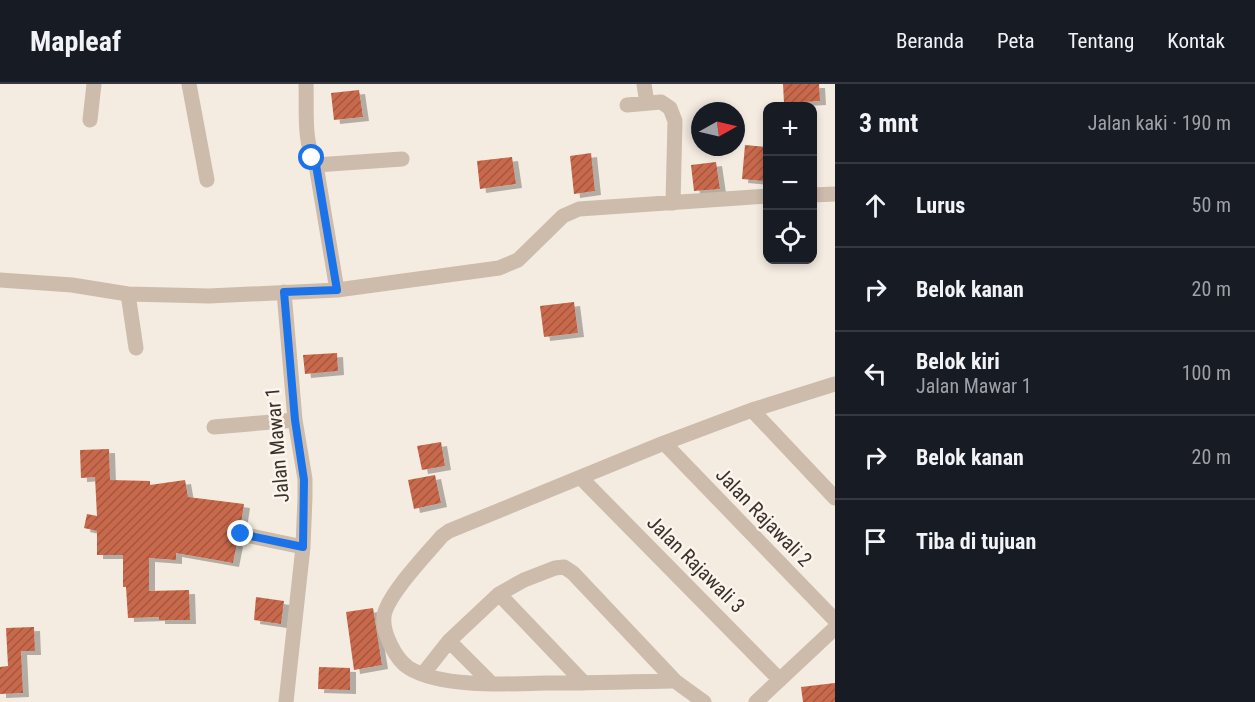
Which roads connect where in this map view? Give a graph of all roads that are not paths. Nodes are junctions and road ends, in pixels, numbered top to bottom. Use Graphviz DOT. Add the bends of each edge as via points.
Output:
graph roads {
  1 [pos="94,84"];
  2 [pos="189,84"];
  3 [pos="306,84"];
  4 [pos="644,84"];
  5 [pos="647,103"];
  6 [pos="627,105"];
  7 [pos="90,120"];
  8 [pos="402,159"];
  9 [pos="316,165"];
  10 [pos="207,180"];
  11 [pos="817,195"];
  12 [pos="835,195"];
  13 [pos="763,196"];
  14 [pos="673,203"];
  15 [pos="0,280"];
  16 [pos="337,290"];
  17 [pos="284,292"];
  18 [pos="128,294"];
  19 [pos="136,348"];
  20 [pos="835,384"];
  21 [pos="752,411"];
  22 [pos="295,420"];
  23 [pos="213,427"];
  24 [pos="664,443"];
  25 [pos="581,478"];
  26 [pos="835,498"];
  27 [pos="241,534"];
  28 [pos="303,547"];
  29 [pos="499,594"];
  30 [pos="835,620"];
  31 [pos="835,628"];
  32 [pos="449,641"];
  33 [pos="423,674"];
  34 [pos="780,680"];
  35 [pos="675,681"];
  36 [pos="584,683"];
  37 [pos="492,684"];
  38 [pos="688,697"];
  39 [pos="286,702"];
  40 [pos="704,702"];
  41 [pos="756,702"];
  1 -- 7 [label="street"];
  2 -- 10 [label="street"];
  3 -- 9 [label="street" via="308,140"];
  4 -- 5 [label="street"];
  5 -- 6 [label="street"];
  5 -- 14 [label="street" via="661,102 670,108 675,122"];
  8 -- 9 [label="street"];
  9 -- 16 [label="street"];
  11 -- 12 [label="street"];
  13 -- 14 [label="street"];
  14 -- 16 [label="street" via="579,209 563,216 518,260 499,268"];
  15 -- 18 [label="street"];
  16 -- 17 [label="street"];
  17 -- 18 [label="street" via="208,296"];
  17 -- 22 [label="street, Jalan Mawar 1"];
  18 -- 19 [label="street"];
  20 -- 21 [label="street"];
  21 -- 24 [label="street"];
  21 -- 26 [label="street"];
  22 -- 23 [label="street"];
  22 -- 28 [label="street, Jalan Mawar 1" via="304,480"];
  24 -- 25 [label="street"];
  24 -- 30 [label="street, Jalan Rajawali 2"];
  25 -- 33 [label="street" via="449,531 388,601 385,633 408,667"];
  25 -- 34 [label="street, Jalan Rajawali 3"];
  27 -- 28 [label="street"];
  28 -- 39 [label="street, Jalan Mawar 1"];
  29 -- 32 [label="street"];
  29 -- 35 [label="street" via="524,580 564,567"];
  29 -- 36 [label="street"];
  31 -- 34 [label="street"];
  32 -- 33 [label="street"];
  32 -- 37 [label="street"];
  33 -- 37 [label="street"];
  34 -- 41 [label="street"];
  35 -- 36 [label="street"];
  35 -- 38 [label="street"];
  36 -- 37 [label="street"];
  38 -- 40 [label="street"];
}
